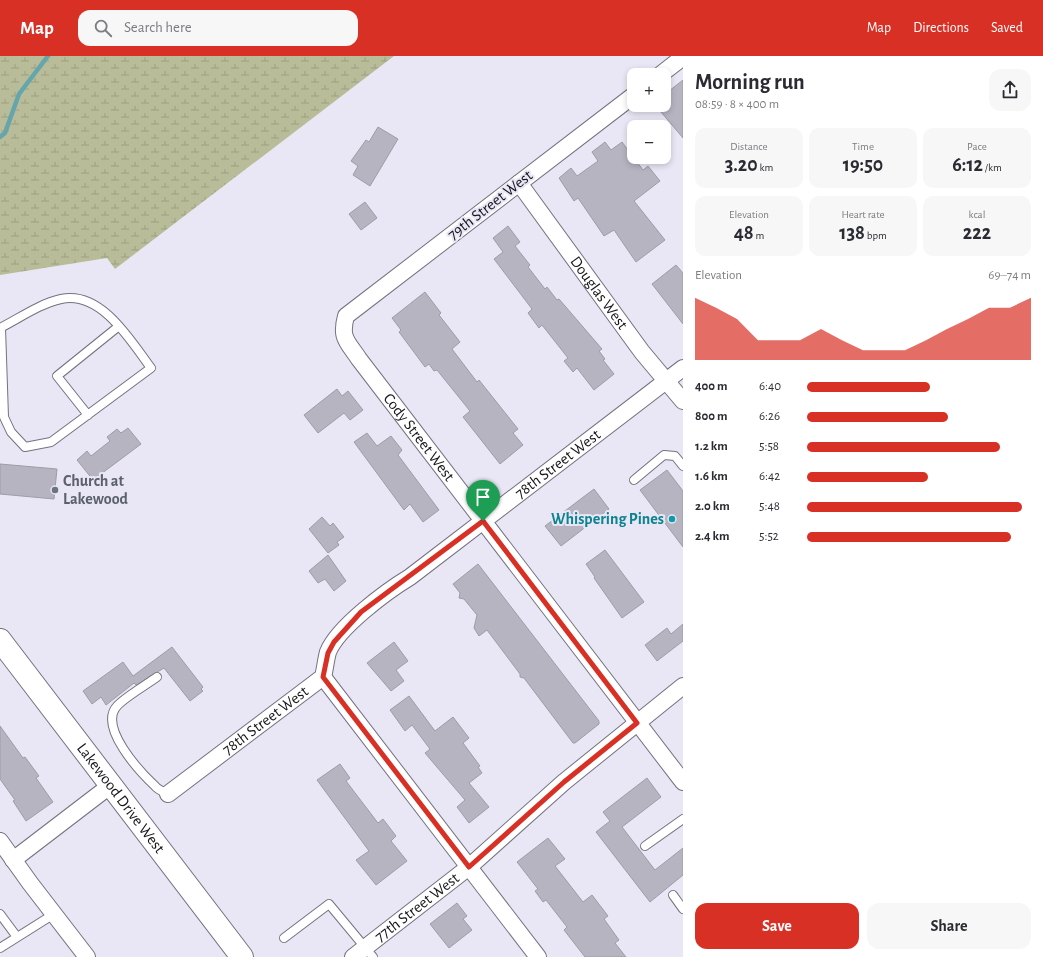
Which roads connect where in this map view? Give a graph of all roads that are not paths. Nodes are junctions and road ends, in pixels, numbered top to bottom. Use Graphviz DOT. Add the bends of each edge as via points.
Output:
graph roads {
  1 [pos="683,57"];
  2 [pos="669,68"];
  3 [pos="627,100"];
  4 [pos="519,183"];
  5 [pos="346,316"];
  6 [pos="119,326"];
  7 [pos="0,328"];
  8 [pos="683,368"];
  9 [pos="667,380"];
  10 [pos="683,401"];
  11 [pos="88,415"];
  12 [pos="683,466"];
  13 [pos="634,480"];
  14 [pos="483,521"];
  15 [pos="0,640"];
  16 [pos="157,677"];
  17 [pos="323,677"];
  18 [pos="683,686"];
  19 [pos="637,723"];
  20 [pos="683,782"];
  21 [pos="111,785"];
  22 [pos="168,794"];
  23 [pos="683,819"];
  24 [pos="0,841"];
  25 [pos="645,846"];
  26 [pos="13,860"];
  27 [pos="469,867"];
  28 [pos="673,895"];
  29 [pos="683,909"];
  30 [pos="0,914"];
  31 [pos="54,914"];
  32 [pos="17,937"];
  33 [pos="284,938"];
  34 [pos="0,948"];
  35 [pos="364,954"];
  36 [pos="87,957"];
  37 [pos="242,957"];
  38 [pos="538,957"];
  1 -- 2 [label="street"];
  3 -- 4 [label="street, 79th Street West"];
  4 -- 5 [label="street, 79th Street West"];
  4 -- 9 [label="street, Douglas West" via="642,352"];
  5 -- 14 [label="street, Cody Street West" via="344,336"];
  6 -- 7 [label="lane" via="104,310 81,300 62,299"];
  6 -- 11 [label="lane" via="57,376"];
  6 -- 11 [label="lane" via="151,368"];
  7 -- 11 [label="lane" via="4,417 11,432 25,447 51,442"];
  8 -- 9 [label="street, 78th Street West"];
  9 -- 10 [label="street, Douglas West"];
  9 -- 14 [label="street, 78th Street West"];
  12 -- 13 [label="lane" via="675,456 664,456"];
  14 -- 17 [label="street, 78th Street West" via="361,612 334,642 328,653"];
  14 -- 19 [label="street, Cody Street West"];
  15 -- 21 [label="main road, Lakewood Drive West"];
  16 -- 22 [label="lane" via="116,706 111,721 114,735 135,764 156,788"];
  17 -- 22 [label="street, 78th Street West"];
  17 -- 27 [label="street"];
  18 -- 19 [label="street, 77th Street West"];
  19 -- 20 [label="street, Cody Street West"];
  19 -- 27 [label="street, 77th Street West" via="564,782"];
  21 -- 26 [label="street"];
  21 -- 37 [label="main road, Lakewood Drive West"];
  23 -- 25 [label="lane"];
  24 -- 26 [label="street"];
  26 -- 31 [label="street"];
  27 -- 35 [label="street, 77th Street West"];
  27 -- 38 [label="street"];
  28 -- 29 [label="lane"];
  30 -- 32 [label="lane"];
  31 -- 32 [label="lane"];
  31 -- 36 [label="street"];
  32 -- 34 [label="lane"];
  33 -- 35 [label="lane" via="329,904"];
}
